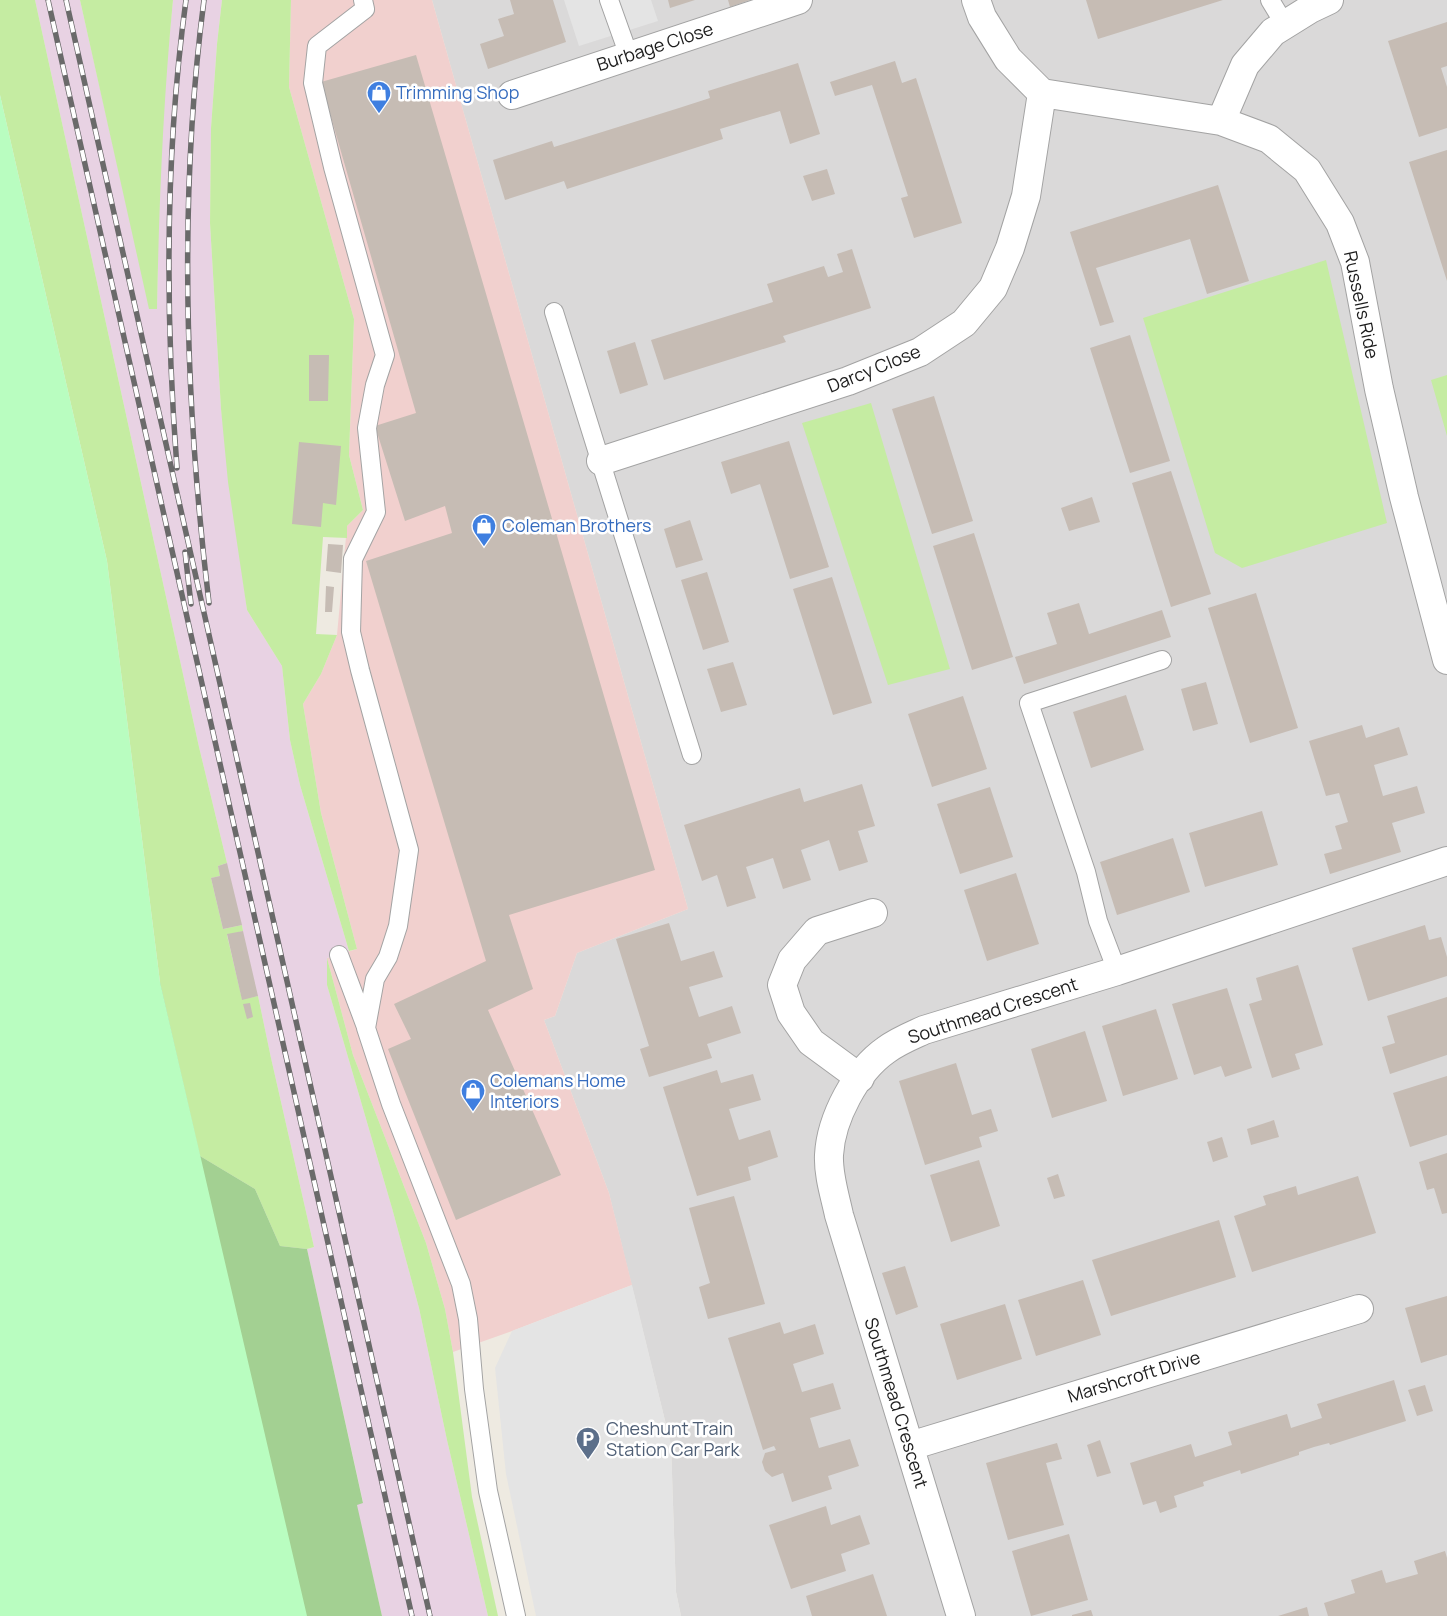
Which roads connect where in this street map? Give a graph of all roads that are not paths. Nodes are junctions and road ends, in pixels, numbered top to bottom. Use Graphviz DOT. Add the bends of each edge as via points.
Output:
graph roads {
  1 [pos="362,0"];
  2 [pos="609,0"];
  3 [pos="798,0"];
  4 [pos="976,0"];
  5 [pos="1270,0"];
  6 [pos="1329,0"];
  7 [pos="1285,26"];
  8 [pos="629,56"];
  9 [pos="1042,93"];
  10 [pos="512,95"];
  11 [pos="1221,121"];
  12 [pos="554,312"];
  13 [pos="601,461"];
  14 [pos="1162,660"];
  15 [pos="1447,660"];
  16 [pos="692,754"];
  17 [pos="1447,861"];
  18 [pos="873,912"];
  19 [pos="338,955"];
  20 [pos="1117,971"];
  21 [pos="366,1028"];
  22 [pos="860,1078"];
  23 [pos="1359,1309"];
  24 [pos="910,1446"];
  25 [pos="516,1616"];
  26 [pos="961,1616"];
  1 -- 21 [label="lane" via="366,9 317,46 313,83 384,355 367,428 376,512 353,559 351,632 409,850 398,926 388,957 375,980"];
  2 -- 8 [label="lane"];
  3 -- 8 [label="street, Burbage Close"];
  4 -- 9 [label="street" via="982,17 1008,59"];
  5 -- 7 [label="lane"];
  6 -- 7 [label="street"];
  7 -- 11 [label="street" via="1273,32 1245,65"];
  8 -- 10 [label="street, Burbage Close"];
  9 -- 11 [label="street, Russells Ride"];
  9 -- 13 [label="street, Darcy Close" via="1026,196 1010,248 993,288 964,323 920,352 848,381"];
  11 -- 15 [label="street, Russells Ride" via="1268,139 1307,170 1340,223 1355,262 1404,497"];
  12 -- 13 [label="lane"];
  13 -- 16 [label="lane"];
  14 -- 20 [label="lane" via="1029,704"];
  17 -- 20 [label="street, Southmead Crescent"];
  18 -- 22 [label="street" via="817,930 792,960 782,985 791,1013 811,1042"];
  19 -- 21 [label="lane"];
  20 -- 22 [label="street, Southmead Crescent" via="924,1030 886,1050"];
  21 -- 25 [label="lane" via="391,1104 461,1284 488,1491"];
  22 -- 24 [label="street, Southmead Crescent" via="838,1115 832,1135 829,1156 831,1181"];
  23 -- 24 [label="street, Marshcroft Drive"];
  24 -- 26 [label="street, Southmead Crescent"];
}
